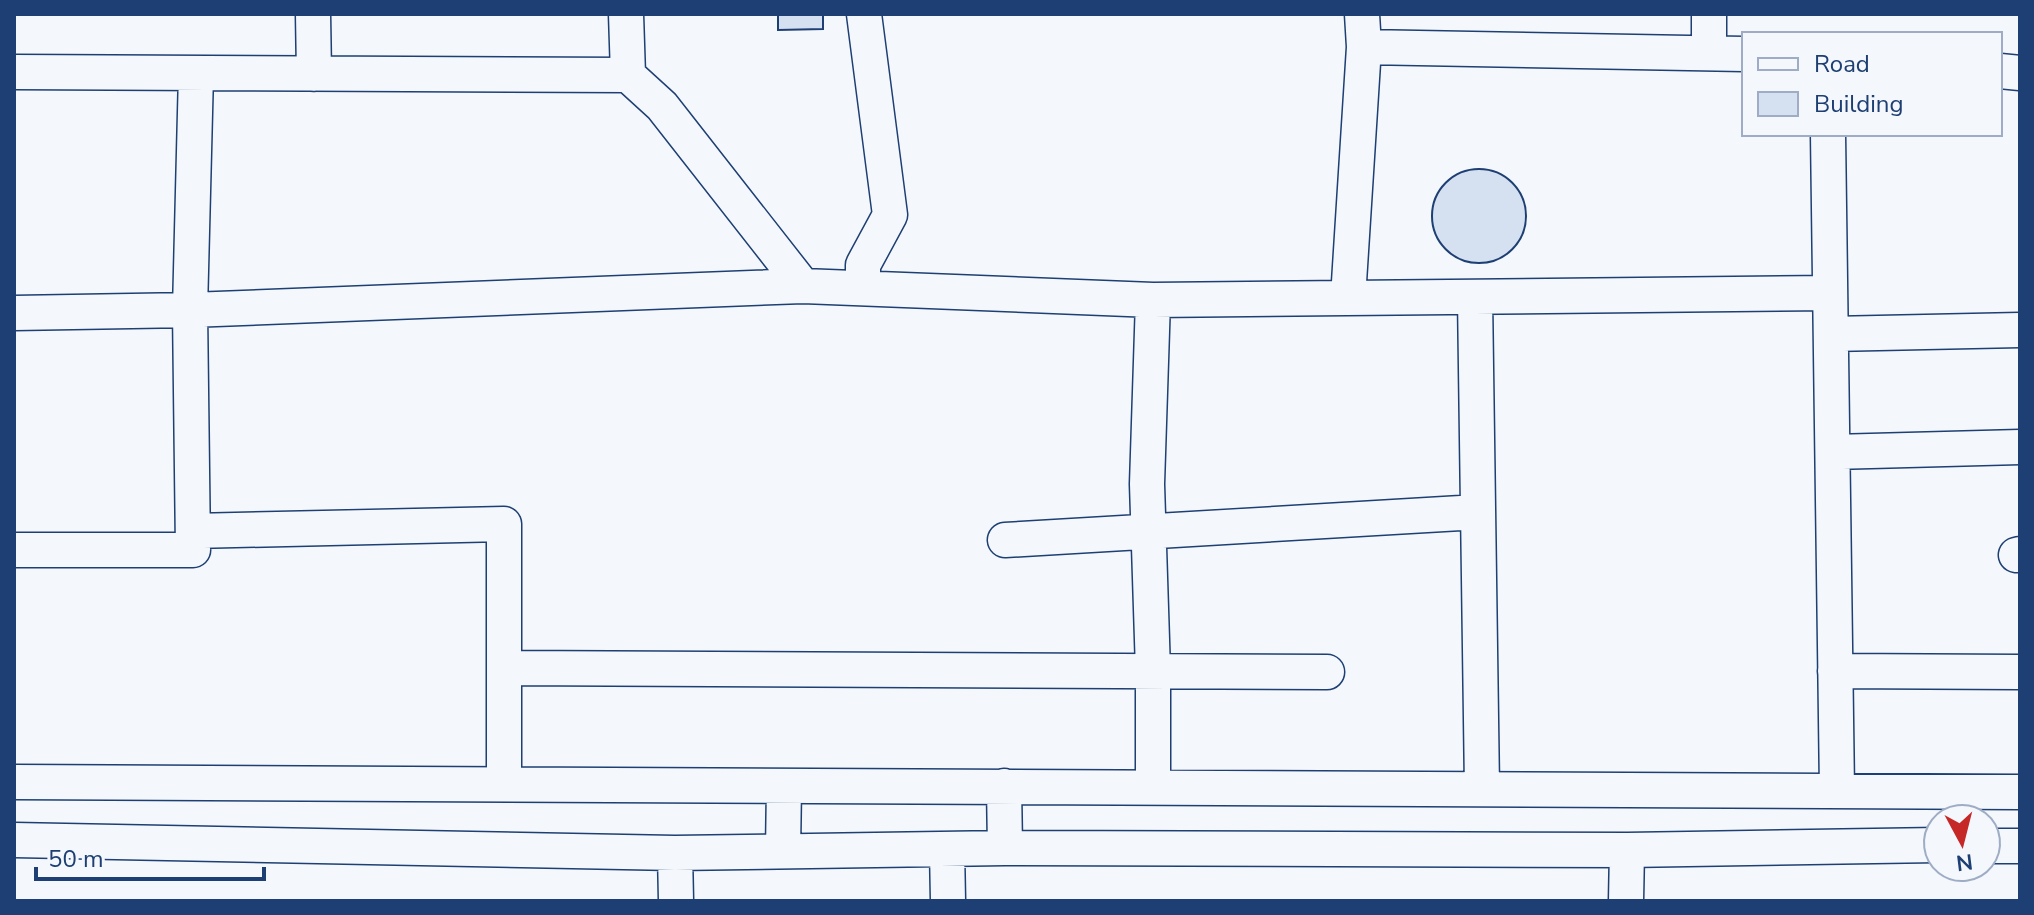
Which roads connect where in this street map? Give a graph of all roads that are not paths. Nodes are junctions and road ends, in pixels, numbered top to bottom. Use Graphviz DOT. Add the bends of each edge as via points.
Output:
graph roads {
  1 [pos="313,14"];
  2 [pos="626,14"];
  3 [pos="864,14"];
  4 [pos="1709,14"];
  5 [pos="1363,30"];
  6 [pos="1709,52"];
  7 [pos="1742,54"];
  8 [pos="14,72"];
  9 [pos="196,73"];
  10 [pos="314,74"];
  11 [pos="628,75"];
  12 [pos="1828,136"];
  13 [pos="803,286"];
  14 [pos="863,287"];
  15 [pos="1830,293"];
  16 [pos="1475,297"];
  17 [pos="1348,298"];
  18 [pos="1153,300"];
  19 [pos="190,310"];
  20 [pos="14,313"];
  21 [pos="2020,330"];
  22 [pos="1831,334"];
  23 [pos="2020,447"];
  24 [pos="1833,452"];
  25 [pos="1478,512"];
  26 [pos="193,531"];
  27 [pos="1149,532"];
  28 [pos="1005,540"];
  29 [pos="14,550"];
  30 [pos="506,668"];
  31 [pos="1153,671"];
  32 [pos="1835,671"];
  33 [pos="1327,672"];
  34 [pos="2020,672"];
  35 [pos="14,782"];
  36 [pos="504,784"];
  37 [pos="784,786"];
  38 [pos="1004,786"];
  39 [pos="1153,787"];
  40 [pos="1482,789"];
  41 [pos="1837,791"];
  42 [pos="2020,792"];
  43 [pos="14,840"];
  44 [pos="1922,845"];
  45 [pos="1005,848"];
  46 [pos="947,849"];
  47 [pos="1627,850"];
  48 [pos="783,851"];
  49 [pos="675,853"];
  50 [pos="676,901"];
  51 [pos="948,901"];
  52 [pos="1626,901"];
  1 -- 10 [label="street"];
  2 -- 11 [label="street"];
  3 -- 14 [label="street" via="890,215 863,265"];
  4 -- 6 [label="street"];
  5 -- 6 [label="street"];
  5 -- 17 [label="street"];
  6 -- 7 [label="street"];
  8 -- 9 [label="street"];
  9 -- 10 [label="street"];
  9 -- 19 [label="street"];
  10 -- 11 [label="street"];
  11 -- 13 [label="street" via="662,106"];
  12 -- 15 [label="street"];
  13 -- 14 [label="street"];
  13 -- 19 [label="street"];
  14 -- 18 [label="street"];
  15 -- 16 [label="street"];
  15 -- 22 [label="street"];
  16 -- 17 [label="street"];
  16 -- 25 [label="street"];
  17 -- 18 [label="street"];
  18 -- 27 [label="street"];
  19 -- 20 [label="street"];
  19 -- 26 [label="street"];
  21 -- 22 [label="street"];
  22 -- 24 [label="street"];
  23 -- 24 [label="street"];
  24 -- 32 [label="street"];
  25 -- 27 [label="street"];
  25 -- 40 [label="street"];
  26 -- 29 [label="street" via="193,550"];
  26 -- 30 [label="street" via="504,524"];
  27 -- 28 [label="street"];
  27 -- 31 [label="street"];
  30 -- 31 [label="street"];
  30 -- 36 [label="street"];
  31 -- 33 [label="street"];
  31 -- 39 [label="street"];
  32 -- 34 [label="street"];
  32 -- 41 [label="street"];
  35 -- 36 [label="street"];
  36 -- 37 [label="street"];
  37 -- 38 [label="street"];
  37 -- 48 [label="street"];
  38 -- 39 [label="street"];
  38 -- 45 [label="street"];
  39 -- 40 [label="street"];
  40 -- 41 [label="street"];
  41 -- 42 [label="street"];
  43 -- 49 [label="street"];
  44 -- 47 [label="street"];
  45 -- 46 [label="street"];
  45 -- 47 [label="street"];
  46 -- 48 [label="street"];
  46 -- 51 [label="street"];
  47 -- 52 [label="street"];
  48 -- 49 [label="street"];
  49 -- 50 [label="street"];
}
